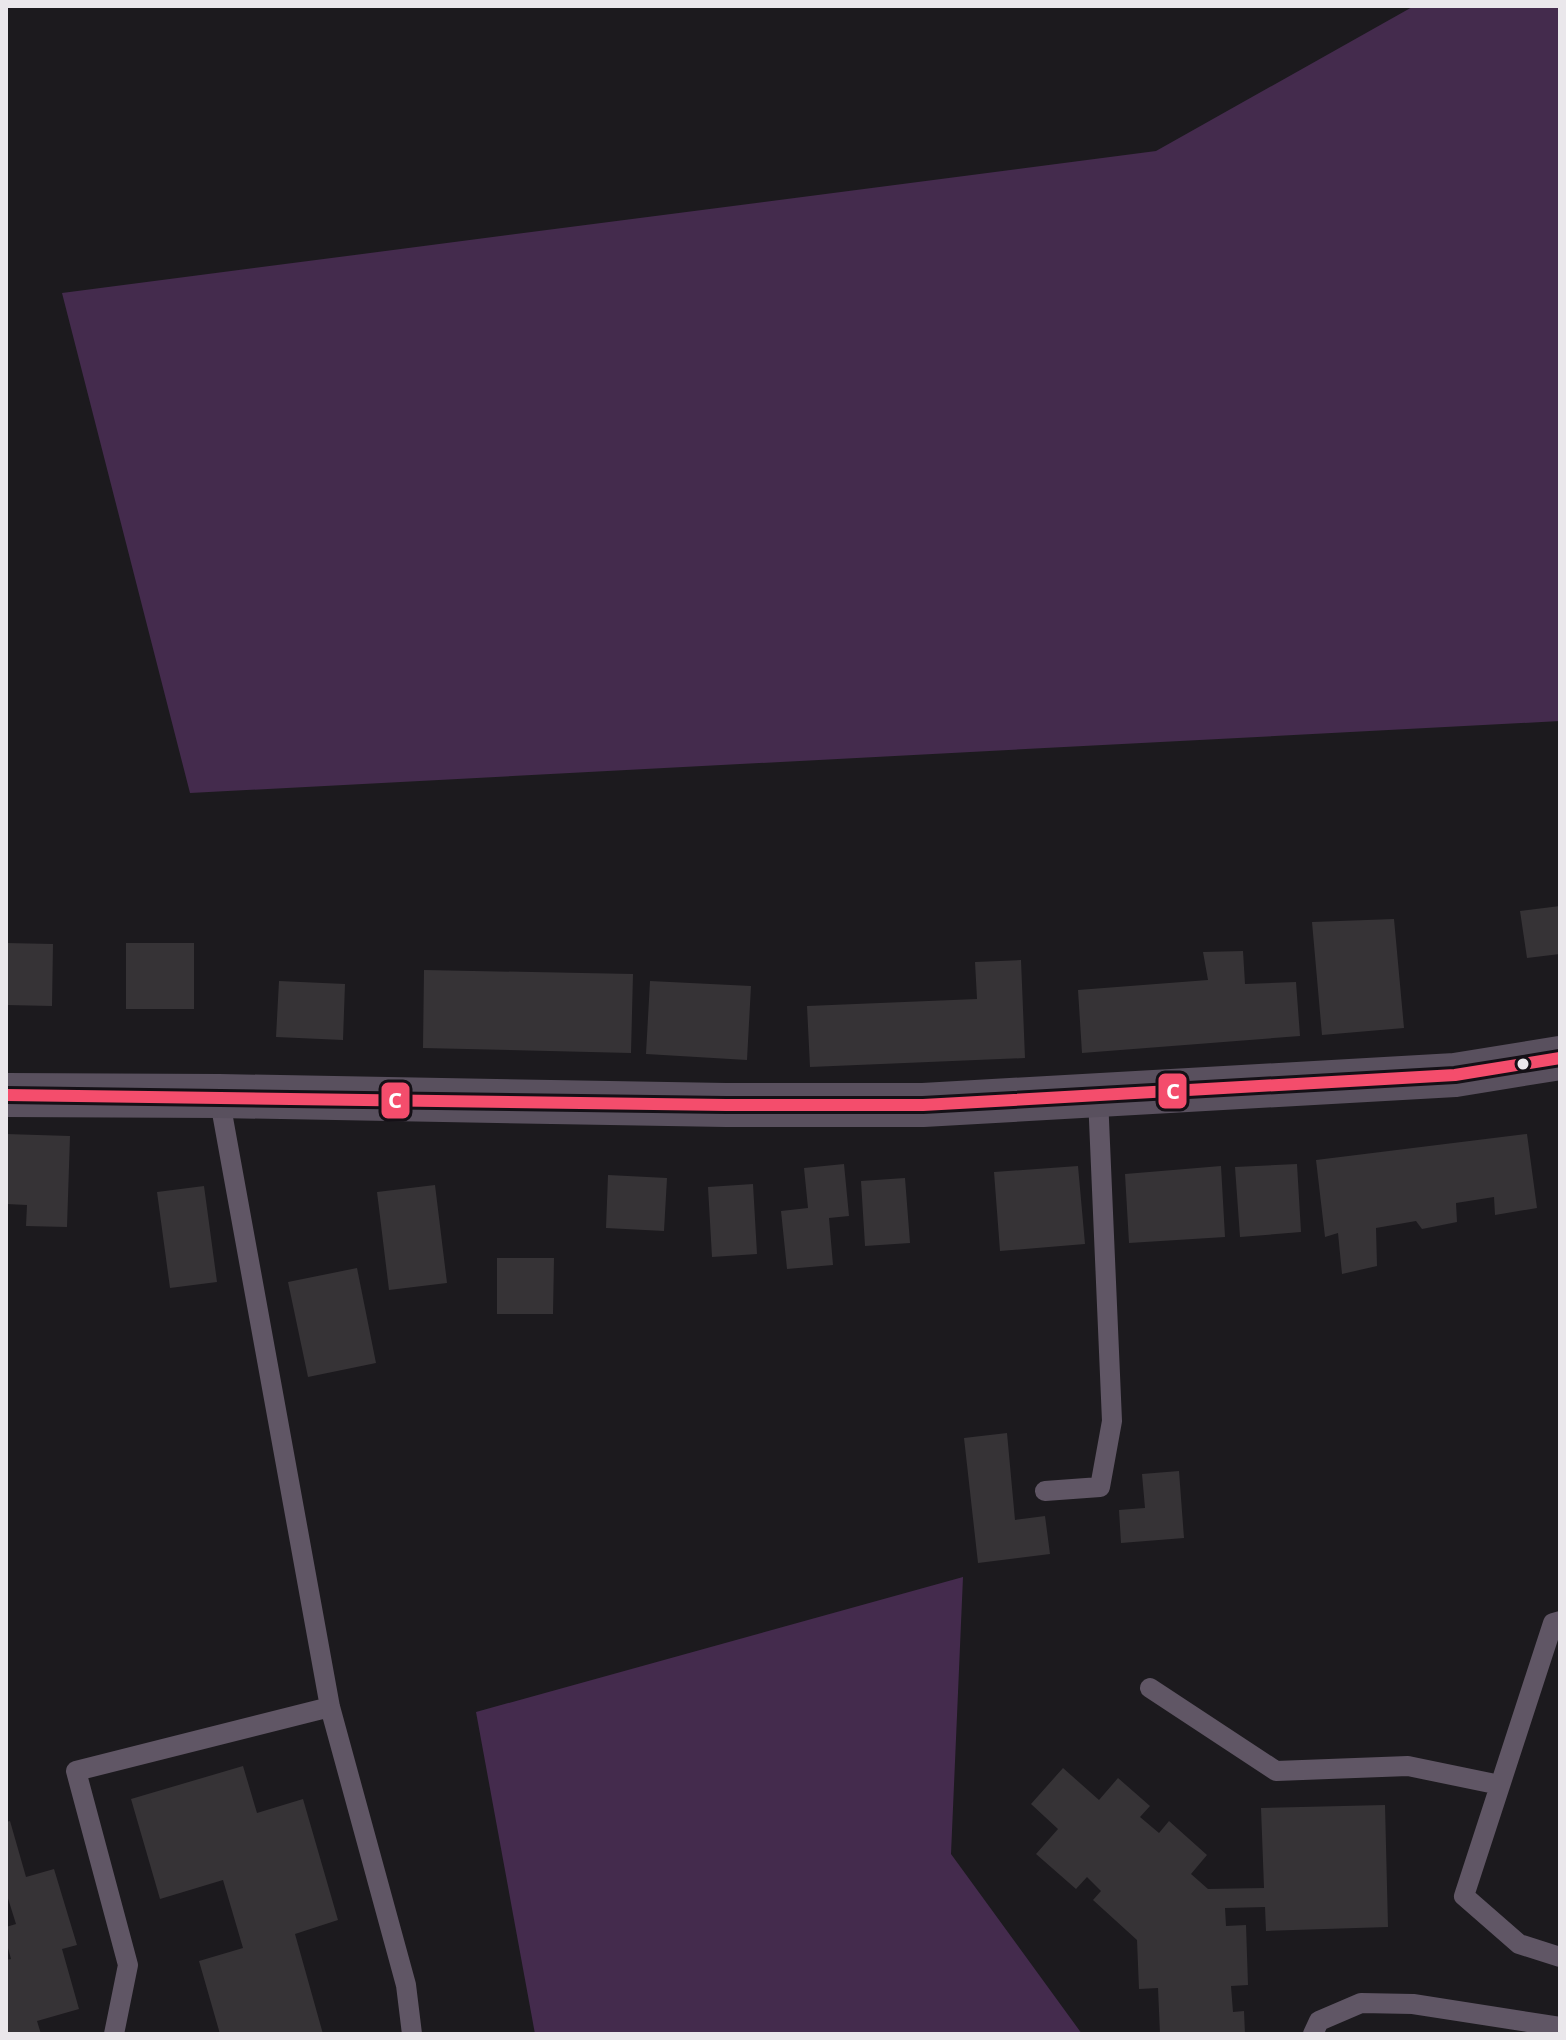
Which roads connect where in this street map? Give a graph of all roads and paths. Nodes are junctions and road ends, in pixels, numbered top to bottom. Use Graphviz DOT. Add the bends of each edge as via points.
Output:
graph roads {
  1 [pos="1560,1058"];
  2 [pos="6,1095"];
  3 [pos="219,1096"];
  4 [pos="1098,1097"];
  5 [pos="1045,1491"];
  6 [pos="1560,1621"];
  7 [pos="1150,1688"];
  8 [pos="330,1707"];
  9 [pos="1500,1785"];
  10 [pos="1560,1957"];
  11 [pos="1560,2027"];
  12 [pos="114,2034"];
  13 [pos="412,2034"];
  14 [pos="1313,2034"];
  1 -- 4 [label="street" via="1455,1075"];
  2 -- 3 [label="street"];
  3 -- 4 [label="street" via="726,1105 923,1105"];
  3 -- 8 [label="lane"];
  4 -- 5 [label="lane" via="1112,1421 1100,1487"];
  6 -- 9 [label="lane" via="1553,1623"];
  7 -- 9 [label="lane" via="1276,1771 1408,1766"];
  8 -- 12 [label="lane" via="76,1771 128,1965"];
  8 -- 13 [label="lane" via="406,1985"];
  9 -- 10 [label="lane" via="1464,1896 1519,1944"];
  11 -- 14 [label="lane" via="1413,2004 1361,2003 1319,2021"];
}
